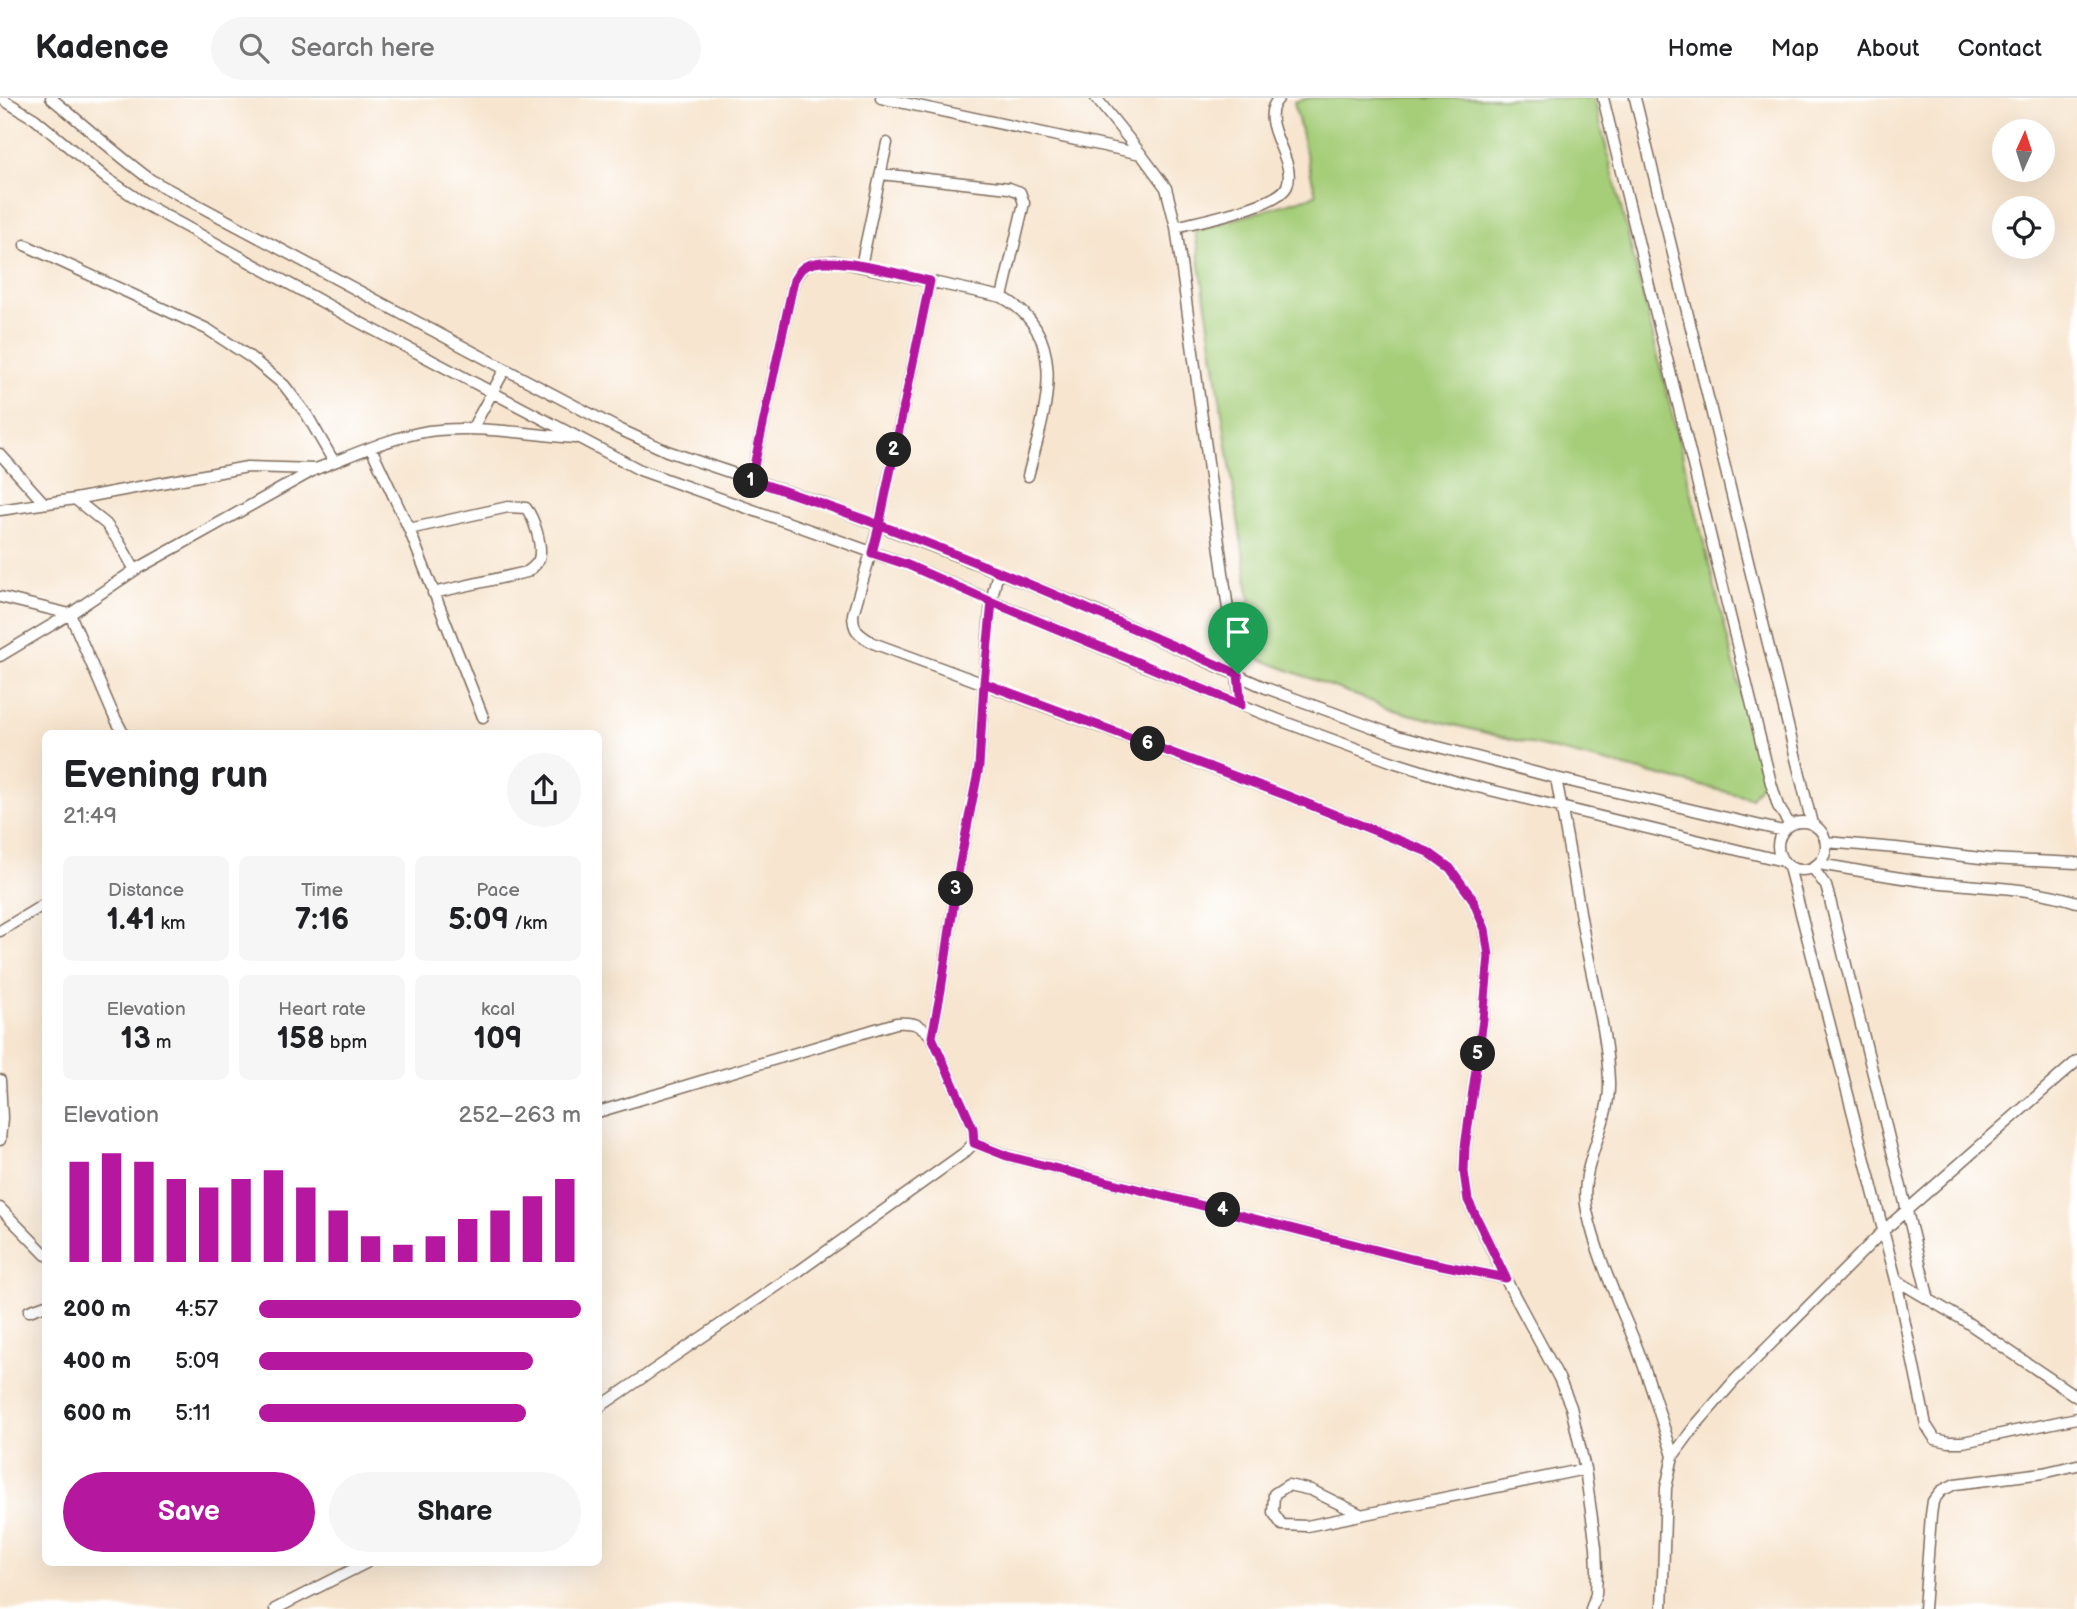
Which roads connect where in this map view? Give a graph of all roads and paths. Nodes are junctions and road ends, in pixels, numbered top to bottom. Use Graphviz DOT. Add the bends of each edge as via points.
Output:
graph roads {
  1 [pos="0,98"];
  2 [pos="51,98"];
  3 [pos="881,98"];
  4 [pos="1096,98"];
  5 [pos="1279,98"];
  6 [pos="1602,98"];
  7 [pos="1635,98"];
  8 [pos="887,144"];
  9 [pos="1141,153"];
  10 [pos="881,174"];
  11 [pos="1176,227"];
  12 [pos="24,245"];
  13 [pos="861,267"];
  14 [pos="930,281"];
  15 [pos="1002,296"];
  16 [pos="505,369"];
  17 [pos="492,393"];
  18 [pos="472,429"];
  19 [pos="581,438"];
  20 [pos="371,448"];
  21 [pos="0,454"];
  22 [pos="334,462"];
  23 [pos="316,469"];
  24 [pos="1028,476"];
  25 [pos="751,480"];
  26 [pos="75,499"];
  27 [pos="44,503"];
  28 [pos="0,510"];
  29 [pos="879,526"];
  30 [pos="409,529"];
  31 [pos="872,553"];
  32 [pos="135,570"];
  33 [pos="999,572"];
  34 [pos="433,593"];
  35 [pos="0,597"];
  36 [pos="992,602"];
  37 [pos="70,614"];
  38 [pos="0,656"];
  39 [pos="1238,674"];
  40 [pos="984,683"];
  41 [pos="1241,705"];
  42 [pos="482,717"];
  43 [pos="121,730"];
  44 [pos="1556,778"];
  45 [pos="1562,806"];
  46 [pos="1812,824"];
  47 [pos="1786,828"];
  48 [pos="1826,842"];
  49 [pos="2077,863"];
  50 [pos="1786,864"];
  51 [pos="1816,866"];
  52 [pos="2077,902"];
  53 [pos="42,906"];
  54 [pos="0,931"];
  55 [pos="932,1037"];
  56 [pos="2077,1061"];
  57 [pos="0,1080"];
  58 [pos="602,1111"];
  59 [pos="0,1140"];
  60 [pos="974,1143"];
  61 [pos="0,1208"];
  62 [pos="1908,1210"];
  63 [pos="1883,1231"];
  64 [pos="42,1251"];
  65 [pos="1506,1278"];
  66 [pos="1896,1280"];
  67 [pos="1929,1300"];
  68 [pos="42,1306"];
  69 [pos="29,1311"];
  70 [pos="2077,1397"];
  71 [pos="602,1406"];
  72 [pos="2077,1418"];
  73 [pos="1673,1455"];
  74 [pos="2077,1465"];
  75 [pos="1585,1469"];
  76 [pos="1360,1514"];
  77 [pos="360,1566"];
  78 [pos="275,1609"];
  79 [pos="1591,1609"];
  80 [pos="1662,1609"];
  81 [pos="1924,1609"];
  1 -- 17 [label="lane" via="36,119 106,178 148,206"];
  2 -- 16 [label="lane" via="151,180"];
  3 -- 9 [label="lane"];
  4 -- 9 [label="lane"];
  5 -- 11 [label="lane" via="1271,117 1288,172 1287,186 1280,195 1266,203"];
  6 -- 47 [label="lane" via="1771,783"];
  7 -- 46 [label="lane"];
  8 -- 10 [label="lane"];
  9 -- 11 [label="lane" via="1166,188"];
  10 -- 13 [label="lane"];
  10 -- 15 [label="lane" via="1020,192 1024,203"];
  11 -- 39 [label="lane"];
  12 -- 22 [label="lane" via="206,329 250,357 292,395"];
  13 -- 14 [label="lane"];
  13 -- 25 [label="lane" via="813,262 794,280"];
  14 -- 15 [label="lane"];
  14 -- 29 [label="lane"];
  15 -- 24 [label="lane" via="1035,327 1047,363 1043,418"];
  16 -- 17 [label="lane"];
  16 -- 25 [label="lane" via="667,451"];
  17 -- 18 [label="lane"];
  17 -- 19 [label="lane"];
  18 -- 19 [label="lane"];
  18 -- 20 [label="lane" via="427,431"];
  19 -- 31 [label="lane" via="640,470"];
  20 -- 22 [label="lane"];
  20 -- 30 [label="lane"];
  21 -- 27 [label="lane"];
  22 -- 23 [label="lane"];
  23 -- 26 [label="lane" via="247,467"];
  23 -- 32 [label="lane"];
  25 -- 29 [label="lane"];
  26 -- 27 [label="lane"];
  26 -- 32 [label="lane" via="106,524"];
  27 -- 28 [label="lane"];
  29 -- 31 [label="lane"];
  29 -- 33 [label="lane"];
  30 -- 34 [label="lane"];
  30 -- 34 [label="lane" via="508,507 526,508 534,519 540,553 527,572"];
  31 -- 36 [label="lane"];
  31 -- 40 [label="lane" via="853,614 859,634 882,647"];
  32 -- 37 [label="lane"];
  33 -- 36 [label="lane"];
  33 -- 39 [label="lane"];
  34 -- 42 [label="lane"];
  35 -- 37 [label="lane"];
  36 -- 40 [label="lane"];
  36 -- 41 [label="lane"];
  37 -- 38 [label="lane"];
  37 -- 43 [label="lane"];
  39 -- 41 [label="lane"];
  39 -- 44 [label="lane" via="1398,736"];
  40 -- 55 [label="lane" via="979,767"];
  40 -- 65 [label="lane" via="1288,796 1428,852 1450,868 1472,898 1485,929 1489,956 1464,1172 1468,1200"];
  41 -- 45 [label="lane" via="1427,773"];
  44 -- 45 [label="lane"];
  44 -- 47 [label="lane"];
  45 -- 50 [label="lane"];
  45 -- 73 [label="lane" via="1600,1008 1609,1083 1607,1116 1590,1162 1586,1208"];
  46 -- 47 [label="lane"];
  46 -- 48 [label="lane"];
  47 -- 50 [label="lane" via="1778,846"];
  48 -- 49 [label="lane"];
  48 -- 51 [label="lane" via="1824,857"];
  50 -- 51 [label="lane" via="1805,870"];
  50 -- 63 [label="lane"];
  51 -- 52 [label="lane" via="2035,892"];
  51 -- 62 [label="lane" via="1830,900"];
  53 -- 54 [label="lane"];
  55 -- 58 [label="lane" via="922,1026 896,1023"];
  55 -- 60 [label="lane" via="973,1128"];
  56 -- 62 [label="lane"];
  57 -- 59 [label="lane"];
  60 -- 65 [label="lane" via="1007,1156 1412,1259"];
  60 -- 71 [label="lane" via="843,1240"];
  61 -- 64 [label="lane"];
  62 -- 63 [label="lane"];
  62 -- 67 [label="lane"];
  63 -- 66 [label="lane"];
  63 -- 73 [label="lane" via="1735,1380"];
  65 -- 75 [label="lane" via="1559,1378"];
  66 -- 67 [label="lane"];
  66 -- 72 [label="lane" via="1926,1425 1935,1439 1962,1442"];
  67 -- 70 [label="lane"];
  68 -- 69 [label="lane"];
  73 -- 80 [label="lane" via="1666,1488"];
  74 -- 81 [label="lane" via="1955,1484 1941,1491 1933,1501"];
  75 -- 76 [label="lane"];
  75 -- 79 [label="lane" via="1597,1570"];
  76 -- 76 [label="lane" via="1307,1526 1282,1525 1273,1512 1274,1494 1288,1485 1311,1490"];
  77 -- 78 [label="lane"];
}
